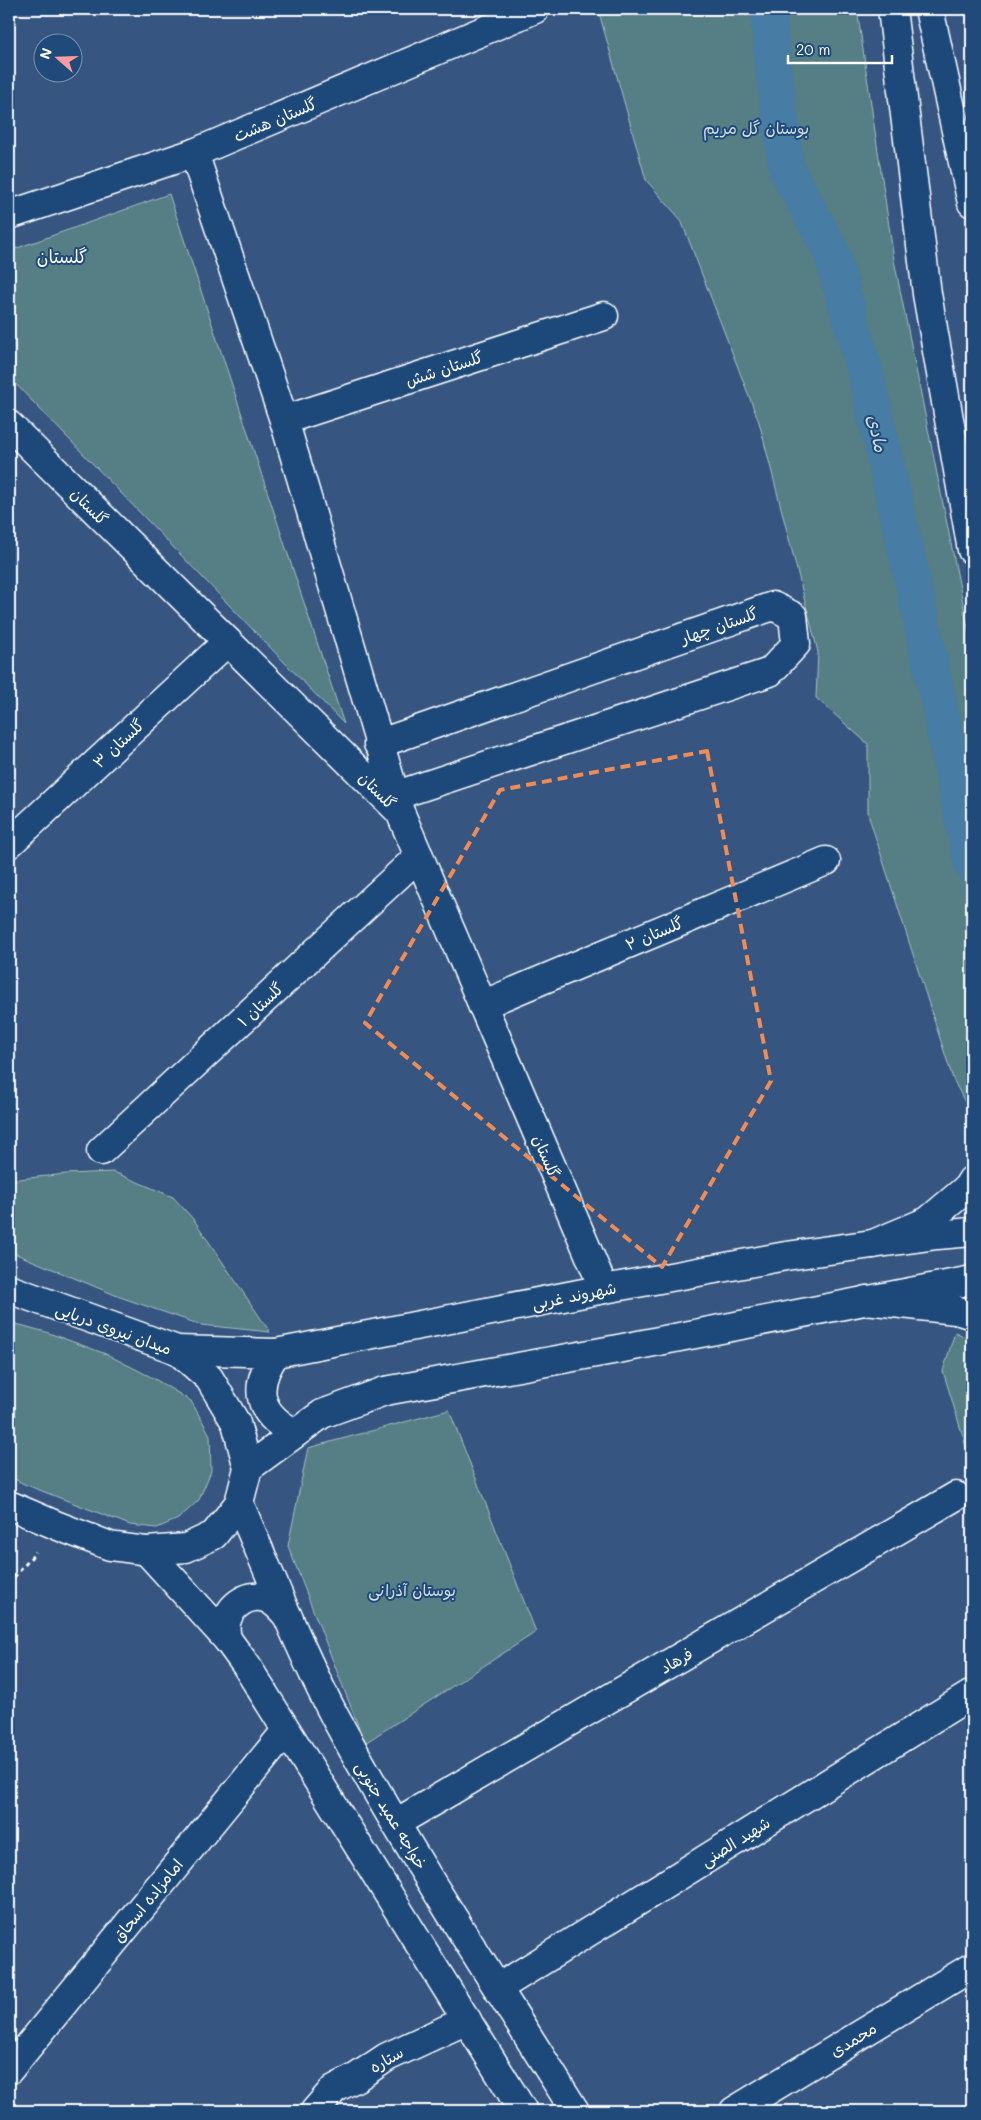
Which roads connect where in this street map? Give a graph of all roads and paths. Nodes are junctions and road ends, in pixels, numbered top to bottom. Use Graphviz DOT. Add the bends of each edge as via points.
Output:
graph roads {
  1 [pos="535,9"];
  2 [pos="892,9"];
  3 [pos="929,9"];
  4 [pos="194,153"];
  5 [pos="972,203"];
  6 [pos="9,215"];
  7 [pos="604,316"];
  8 [pos="284,420"];
  9 [pos="9,427"];
  10 [pos="972,550"];
  11 [pos="227,642"];
  12 [pos="378,744"];
  13 [pos="397,804"];
  14 [pos="9,844"];
  15 [pos="419,856"];
  16 [pos="826,861"];
  17 [pos="482,1005"];
  18 [pos="101,1151"];
  19 [pos="972,1180"];
  20 [pos="972,1232"];
  21 [pos="873,1244"];
  22 [pos="972,1280"];
  23 [pos="9,1289"];
  24 [pos="604,1289"];
  25 [pos="866,1300"];
  26 [pos="972,1315"];
  27 [pos="177,1350"];
  28 [pos="276,1353"];
  29 [pos="295,1433"];
  30 [pos="248,1468"];
  31 [pos="956,1496"];
  32 [pos="240,1502"];
  33 [pos="9,1505"];
  34 [pos="58,1526"];
  35 [pos="147,1551"];
  36 [pos="9,1583"];
  37 [pos="288,1618"];
  38 [pos="227,1639"];
  39 [pos="972,1694"];
  40 [pos="286,1731"];
  41 [pos="396,1824"];
  42 [pos="972,1967"];
  43 [pos="498,1988"];
  44 [pos="467,2020"];
  45 [pos="9,2070"];
  46 [pos="316,2111"];
  47 [pos="523,2111"];
  48 [pos="575,2111"];
  49 [pos="734,2111"];
  1 -- 4 [label="main road, گلستان هشت"];
  2 -- 10 [label="main road" via="927,294"];
  3 -- 5 [label="main road"];
  4 -- 6 [label="main road, گلستان هشت"];
  4 -- 8 [label="main road"];
  7 -- 8 [label="main road, گلستان شش"];
  8 -- 12 [label="main road"];
  9 -- 11 [label="main road, گلستان"];
  11 -- 13 [label="main road, گلستان"];
  11 -- 14 [label="main road, گلستان ۳"];
  12 -- 13 [label="main road"];
  12 -- 13 [label="main road, گلستان چهار" via="773,606 793,616 796,644 770,672"];
  13 -- 15 [label="main road, گلستان"];
  15 -- 17 [label="main road, گلستان"];
  15 -- 18 [label="main road, گلستان ۱"];
  16 -- 17 [label="main road, گلستان ۲"];
  17 -- 24 [label="main road, گلستان"];
  19 -- 21 [label="main road" via="928,1222"];
  20 -- 21 [label="main road, شهروند غربی"];
  21 -- 24 [label="main road, شهروند غربی" via="786,1256"];
  22 -- 25 [label="main road"];
  23 -- 27 [label="main road, میدان نیروی دریایی"];
  24 -- 28 [label="main road, شهروند غربی"];
  25 -- 26 [label="main road" via="956,1310"];
  25 -- 29 [label="main road" via="385,1391 322,1414"];
  27 -- 28 [label="main road, شهروند غربی"];
  27 -- 30 [label="main road, میدان نیروی دریایی" via="209,1378 236,1423"];
  28 -- 29 [label="main road" via="262,1377 261,1395 275,1420"];
  29 -- 30 [label="main road"];
  30 -- 32 [label="main road, میدان نیروی دریایی"];
  31 -- 41 [label="main road, فرهاد"];
  32 -- 35 [label="main road, میدان نیروی دریایی" via="214,1535 186,1548"];
  32 -- 37 [label="main road, خواجه عمید جنوبی"];
  33 -- 34 [label="main road, میدان نیروی دریایی"];
  34 -- 35 [label="main road, میدان نیروی دریایی" via="110,1546"];
  34 -- 36 [label="path"];
  35 -- 38 [label="main road"];
  37 -- 38 [label="main road" via="268,1599 254,1597 240,1601 230,1611 225,1625"];
  37 -- 41 [label="main road, خواجه عمید جنوبی" via="335,1715"];
  38 -- 40 [label="main road"];
  39 -- 43 [label="main road, شهید الصنی"];
  40 -- 44 [label="main road"];
  40 -- 45 [label="main road, امامزاده اسحاق"];
  41 -- 43 [label="main road, خواجه عمید جنوبی"];
  42 -- 49 [label="main road, محمدی"];
  43 -- 48 [label="main road, خواجه عمید جنوبی"];
  44 -- 46 [label="main road, ستاره" via="387,2057 334,2089"];
  44 -- 47 [label="main road"];
}
